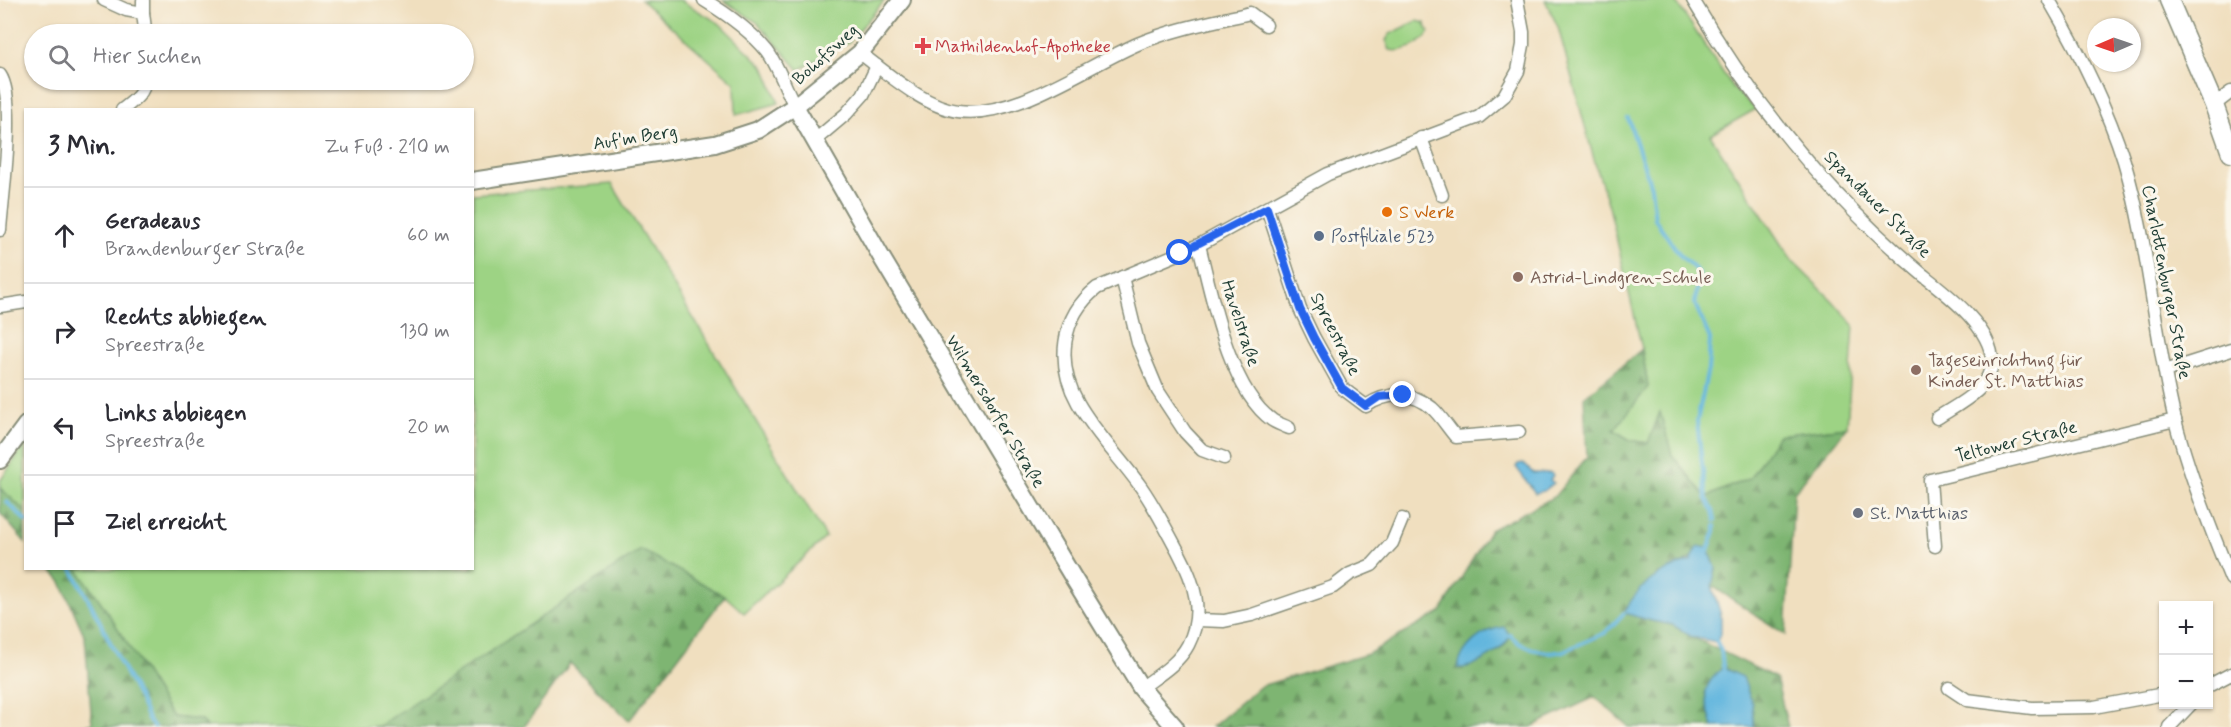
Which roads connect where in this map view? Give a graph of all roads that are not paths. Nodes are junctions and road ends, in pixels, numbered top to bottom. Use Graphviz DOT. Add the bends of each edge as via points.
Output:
graph roads {
  1 [pos="104,0"];
  2 [pos="143,0"];
  3 [pos="704,0"];
  4 [pos="902,0"];
  5 [pos="1517,0"];
  6 [pos="1693,0"];
  7 [pos="2049,0"];
  8 [pos="2169,0"];
  9 [pos="143,13"];
  10 [pos="144,24"];
  11 [pos="1266,25"];
  12 [pos="860,53"];
  13 [pos="877,66"];
  14 [pos="0,75"];
  15 [pos="143,90"];
  16 [pos="2231,92"];
  17 [pos="2214,105"];
  18 [pos="795,106"];
  19 [pos="125,108"];
  20 [pos="1421,138"];
  21 [pos="814,141"];
  22 [pos="2231,153"];
  23 [pos="474,181"];
  24 [pos="1442,195"];
  25 [pos="1267,208"];
  26 [pos="0,230"];
  27 [pos="1199,244"];
  28 [pos="1122,277"];
  29 [pos="24,302"];
  30 [pos="0,306"];
  31 [pos="2231,350"];
  32 [pos="2166,371"];
  33 [pos="1937,418"];
  34 [pos="2175,420"];
  35 [pos="24,427"];
  36 [pos="1289,428"];
  37 [pos="1519,432"];
  38 [pos="3,450"];
  39 [pos="1224,458"];
  40 [pos="1402,519"];
  41 [pos="1935,546"];
  42 [pos="2231,579"];
  43 [pos="1197,620"];
  44 [pos="2231,674"];
  45 [pos="2213,683"];
  46 [pos="1141,688"];
  47 [pos="1948,688"];
  48 [pos="2159,695"];
  49 [pos="2187,709"];
  50 [pos="1175,727"];
  51 [pos="2169,727"];
  1 -- 9 [label="street"];
  2 -- 9 [label="street"];
  3 -- 18 [label="street" via="725,12 768,52"];
  4 -- 12 [label="street, Bohofsweg"];
  5 -- 20 [label="street" via="1523,45 1511,86 1479,117"];
  6 -- 33 [label="street, Spandauer Straße" via="1764,106 1839,195 1983,332 1992,362 1985,382"];
  7 -- 32 [label="street, Charlottenburger Straße" via="2080,53 2124,161"];
  8 -- 17 [label="main road"];
  9 -- 10 [label="street"];
  11 -- 13 [label="street" via="1250,12 1175,31 1106,58 1015,104 975,112 940,107"];
  12 -- 13 [label="street"];
  12 -- 18 [label="street, Bohofsweg"];
  13 -- 21 [label="street" via="863,95"];
  14 -- 26 [label="street" via="8,119"];
  15 -- 19 [label="street"];
  16 -- 17 [label="street"];
  17 -- 22 [label="main road"];
  18 -- 21 [label="street, Wilmersdorfer Straße"];
  18 -- 23 [label="street, Auf'm Berg" via="759,129 715,144"];
  20 -- 24 [label="street"];
  20 -- 25 [label="street" via="1328,174"];
  21 -- 46 [label="street, Wilmersdorfer Straße"];
  25 -- 27 [label="street"];
  25 -- 37 [label="street, Spreestraße" via="1300,309 1342,388 1366,406 1379,397 1403,395 1419,400 1456,437"];
  27 -- 28 [label="street"];
  27 -- 36 [label="street, Havelstraße" via="1234,366 1260,408 1272,420"];
  28 -- 39 [label="street" via="1138,342 1158,391 1202,450"];
  28 -- 43 [label="street" via="1097,288 1077,309 1065,337 1065,368 1077,402 1143,489 1185,564 1196,594"];
  29 -- 30 [label="street"];
  31 -- 32 [label="street"];
  32 -- 34 [label="street, Charlottenburger Straße"];
  34 -- 41 [label="street, Teltower Straße" via="1930,480"];
  34 -- 42 [label="street, Charlottenburger Straße"];
  35 -- 38 [label="street"];
  40 -- 43 [label="street" via="1392,543 1372,565 1333,587 1252,615 1224,621"];
  43 -- 46 [label="street" via="1177,660"];
  44 -- 45 [label="street"];
  46 -- 50 [label="street, Wilmersdorfer Straße"];
  47 -- 48 [label="street" via="1967,700 2032,708 2094,707"];
  49 -- 51 [label="street"];
}
